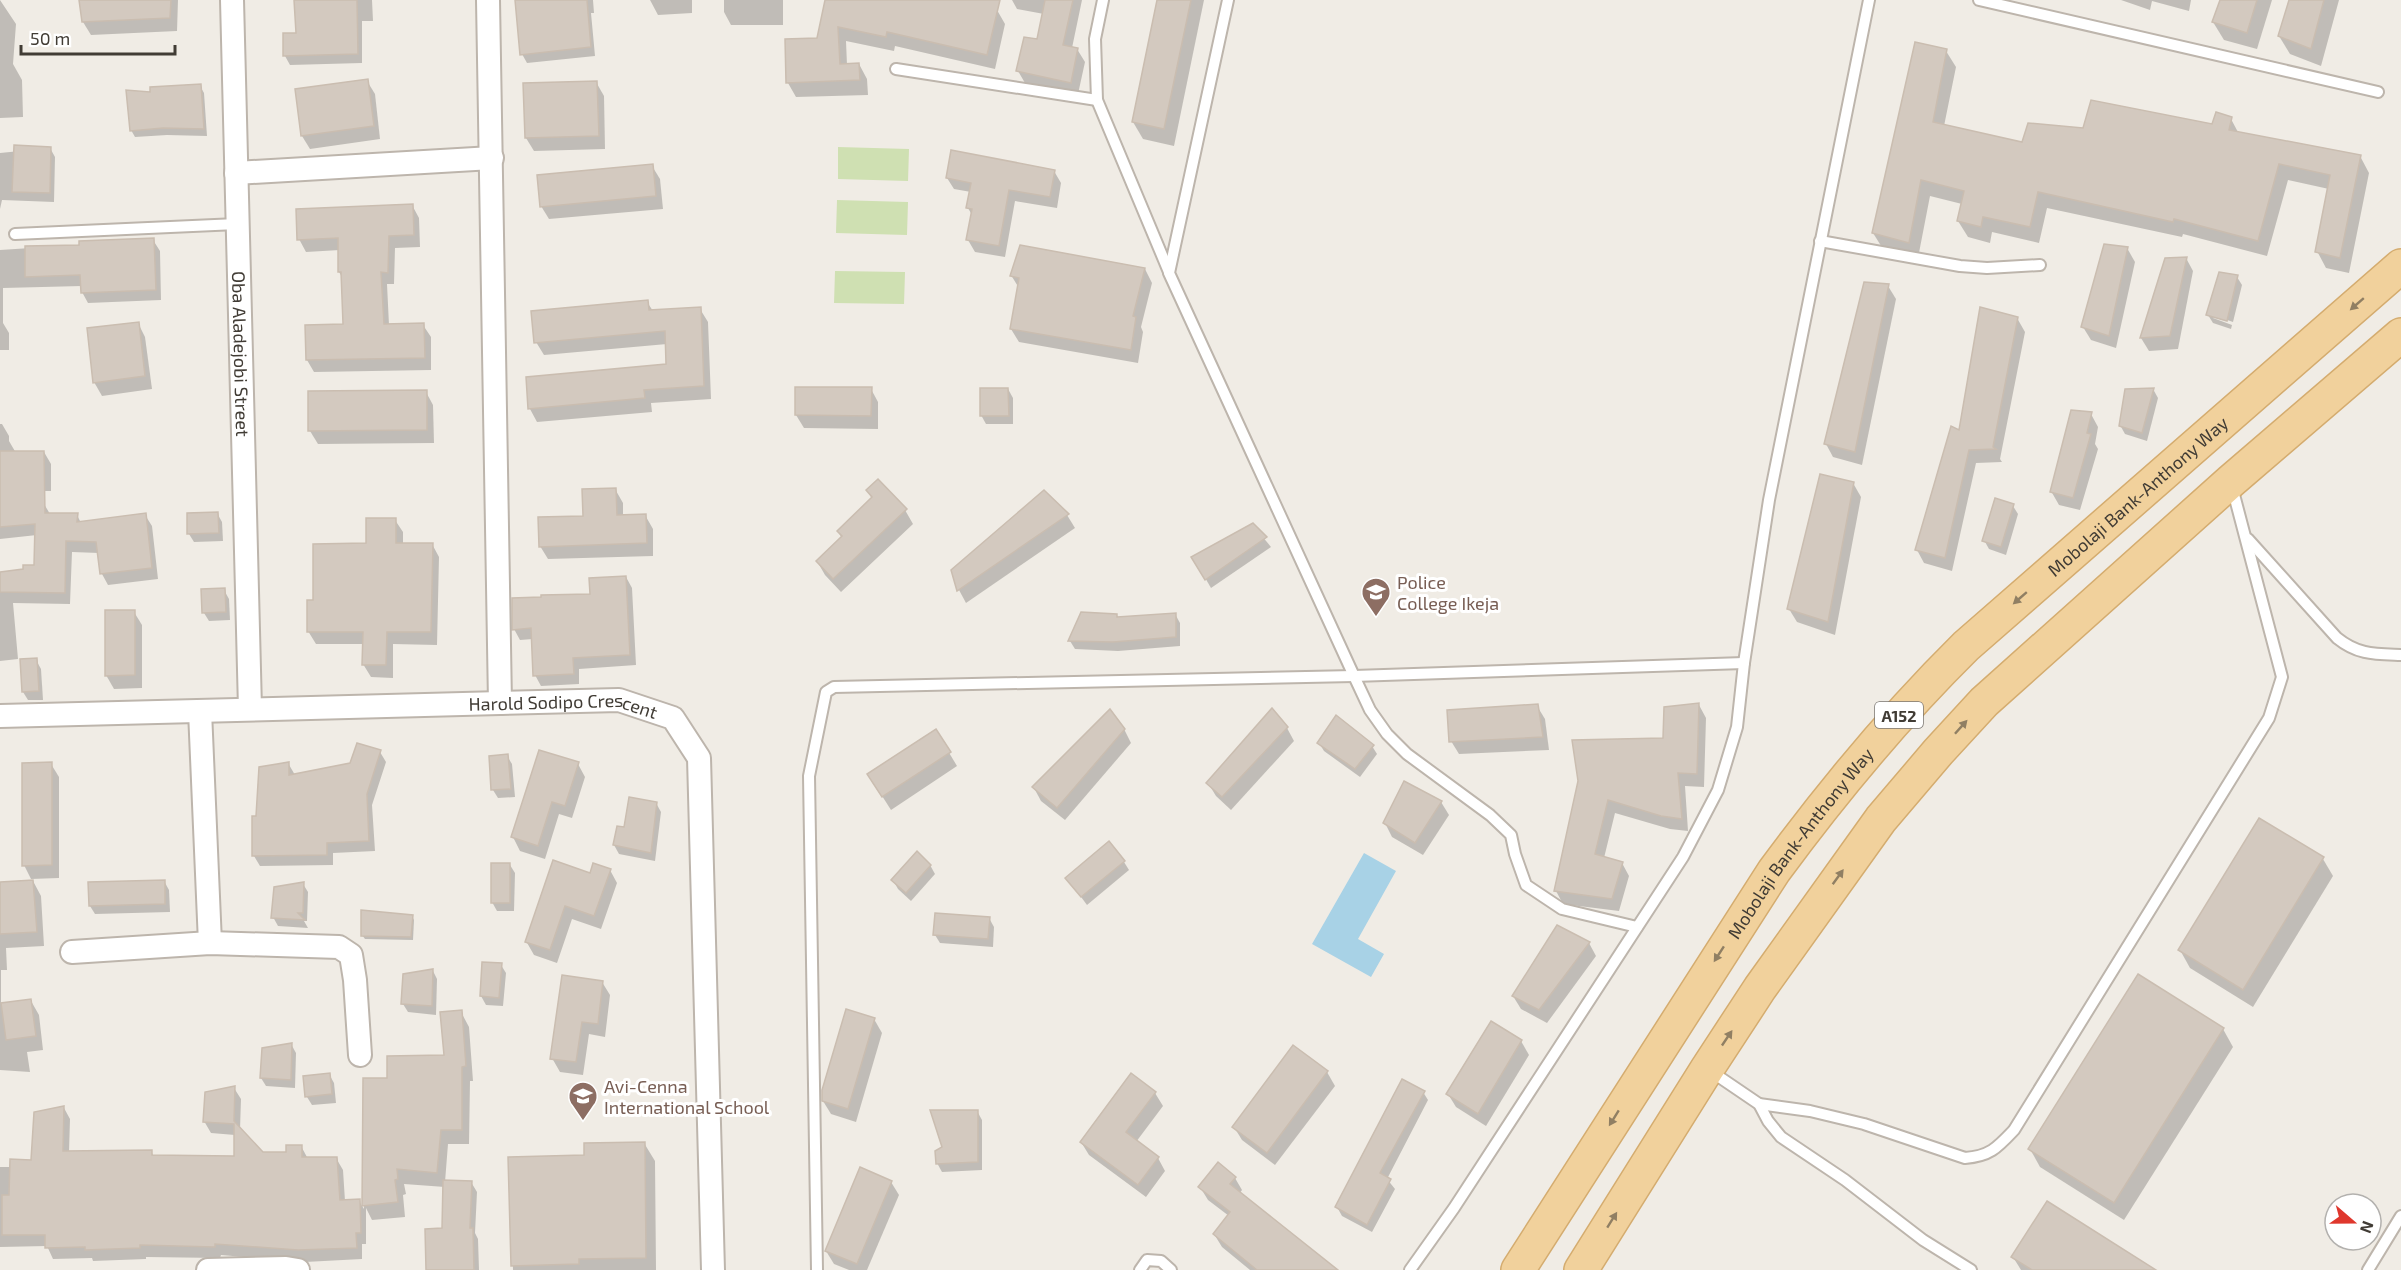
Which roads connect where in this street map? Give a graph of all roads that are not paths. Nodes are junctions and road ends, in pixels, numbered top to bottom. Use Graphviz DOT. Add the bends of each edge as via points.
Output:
graph roads {
  1 [pos="232,0"];
  2 [pos="488,0"];
  3 [pos="1103,0"];
  4 [pos="1228,0"];
  5 [pos="1869,0"];
  6 [pos="1979,0"];
  7 [pos="896,69"];
  8 [pos="2378,92"];
  9 [pos="1097,100"];
  10 [pos="492,158"];
  11 [pos="236,173"];
  12 [pos="237,224"];
  13 [pos="15,234"];
  14 [pos="1820,241"];
  15 [pos="2040,265"];
  16 [pos="2401,266"];
  17 [pos="1169,273"];
  18 [pos="2401,335"];
  19 [pos="2231,481"];
  20 [pos="2245,536"];
  21 [pos="2401,656"];
  22 [pos="1744,663"];
  23 [pos="1354,676"];
  24 [pos="500,703"];
  25 [pos="250,709"];
  26 [pos="200,711"];
  27 [pos="0,716"];
  28 [pos="1636,927"];
  29 [pos="210,943"];
  30 [pos="72,952"];
  31 [pos="360,1056"];
  32 [pos="1707,1069"];
  33 [pos="1759,1104"];
  34 [pos="2401,1216"];
  35 [pos="208,1270"];
  36 [pos="298,1270"];
  37 [pos="713,1270"];
  38 [pos="817,1270"];
  39 [pos="1140,1270"];
  40 [pos="1171,1270"];
  41 [pos="1410,1270"];
  42 [pos="1518,1270"];
  43 [pos="1581,1270"];
  44 [pos="1971,1270"];
  45 [pos="2368,1270"];
  1 -- 11 [label="street, Oba Aladejobi Street"];
  2 -- 10 [label="street"];
  3 -- 9 [label="lane" via="1095,39"];
  4 -- 17 [label="lane"];
  5 -- 14 [label="lane"];
  6 -- 8 [label="lane"];
  7 -- 9 [label="lane"];
  9 -- 17 [label="lane"];
  10 -- 11 [label="street"];
  10 -- 24 [label="street"];
  11 -- 12 [label="street, Oba Aladejobi Street"];
  12 -- 13 [label="lane"];
  12 -- 25 [label="street, Oba Aladejobi Street"];
  14 -- 15 [label="lane" via="1960,266"];
  14 -- 22 [label="lane" via="1769,500"];
  16 -- 42 [label="main road, Mobolaji Bank-Anthony Way / A152, one-way" via="1965,646 1882,734 1774,871"];
  17 -- 23 [label="lane"];
  18 -- 19 [label="main road"];
  19 -- 20 [label="lane"];
  32 -- 19 [label="main road, one-way" via="1849,862 1938,752 1984,702"];
  20 -- 21 [label="lane" via="2337,638 2350,648 2367,653"];
  20 -- 33 [label="lane" via="2282,677 2269,718 2014,1130 1996,1149 1965,1158 1864,1124"];
  22 -- 23 [label="lane"];
  22 -- 28 [label="lane" via="1737,727 1718,790 1683,857"];
  23 -- 28 [label="lane" via="1387,734 1511,835 1526,885 1562,909"];
  23 -- 38 [label="lane" via="834,687 826,692 809,776"];
  24 -- 25 [label="street, Harold Sodipo Crescent"];
  24 -- 37 [label="street, Harold Sodipo Crescent" via="619,700 673,718 699,758"];
  25 -- 26 [label="street, Harold Sodipo Crescent"];
  26 -- 27 [label="street, Harold Sodipo Crescent"];
  26 -- 29 [label="street"];
  28 -- 41 [label="lane"];
  29 -- 30 [label="street"];
  29 -- 31 [label="street" via="339,947 351,955"];
  32 -- 33 [label="lane"];
  43 -- 32 [label="main road, one-way"];
  33 -- 44 [label="lane" via="1780,1137"];
  34 -- 45 [label="lane"];
  35 -- 36 [label="street"];
  39 -- 40 [label="lane" via="1148,1260 1161,1261"];
}
